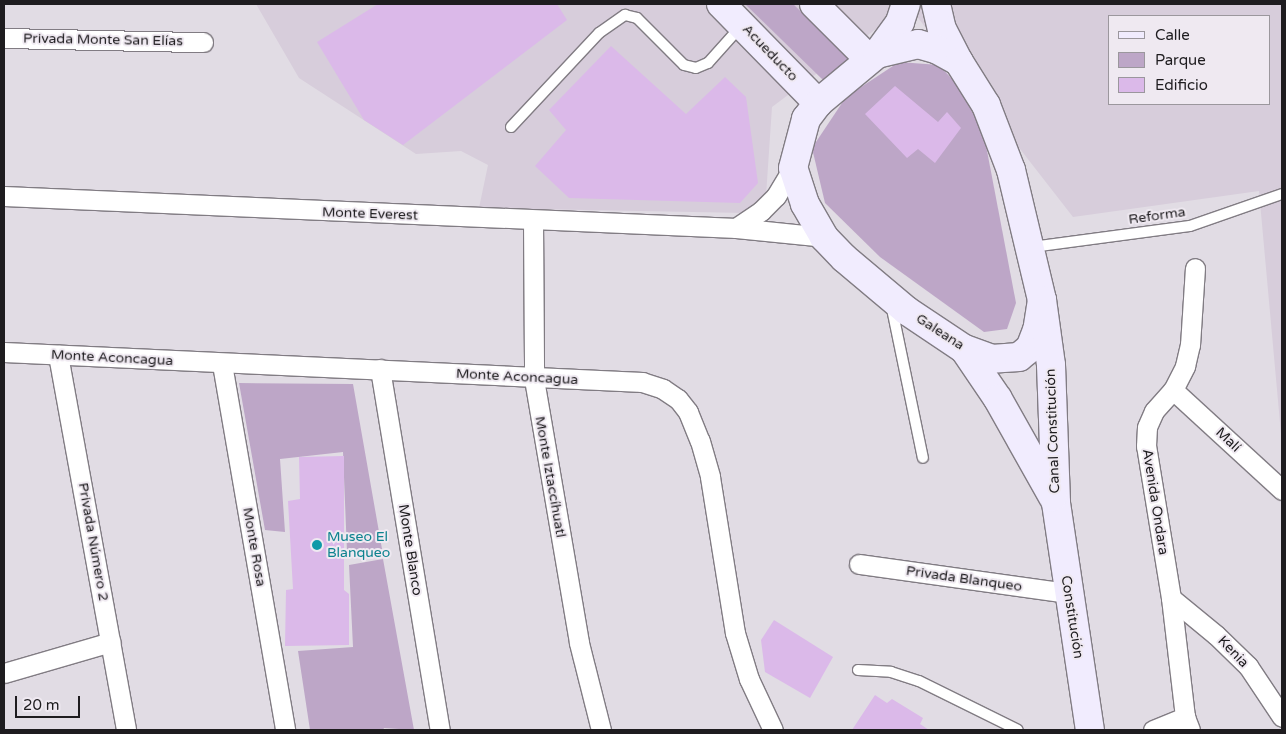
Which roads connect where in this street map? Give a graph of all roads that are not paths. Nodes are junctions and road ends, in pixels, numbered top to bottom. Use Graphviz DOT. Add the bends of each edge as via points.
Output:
graph roads {
  1 [pos="721,4"];
  2 [pos="814,4"];
  3 [pos="906,4"];
  4 [pos="936,4"];
  5 [pos="743,25"];
  6 [pos="4,38"];
  7 [pos="203,42"];
  8 [pos="873,56"];
  9 [pos="959,62"];
  10 [pos="818,103"];
  11 [pos="511,127"];
  12 [pos="794,168"];
  13 [pos="1282,194"];
  14 [pos="4,196"];
  15 [pos="533,220"];
  16 [pos="736,228"];
  17 [pos="824,237"];
  18 [pos="1032,247"];
  19 [pos="1194,268"];
  20 [pos="889,296"];
  21 [pos="1042,300"];
  22 [pos="964,349"];
  23 [pos="4,352"];
  24 [pos="58,355"];
  25 [pos="222,364"];
  26 [pos="380,369"];
  27 [pos="534,379"];
  28 [pos="1174,390"];
  29 [pos="923,458"];
  30 [pos="1282,490"];
  31 [pos="1056,503"];
  32 [pos="860,564"];
  33 [pos="1068,593"];
  34 [pos="1171,598"];
  35 [pos="111,642"];
  36 [pos="858,670"];
  37 [pos="4,673"];
  38 [pos="1282,717"];
  39 [pos="1188,724"];
  40 [pos="126,730"];
  41 [pos="285,730"];
  42 [pos="440,730"];
  43 [pos="601,730"];
  44 [pos="773,730"];
  45 [pos="1018,730"];
  46 [pos="1090,730"];
  47 [pos="1152,730"];
  1 -- 5 [label="street, Acueducto"];
  2 -- 8 [label="street"];
  3 -- 8 [label="street, Galeana" via="900,22"];
  4 -- 9 [label="street, Galeana" via="942,29"];
  5 -- 10 [label="street, Acueducto"];
  5 -- 11 [label="lane" via="708,63 696,68 684,65 637,18 625,15 599,32"];
  6 -- 7 [label="street, Privada Monte San Elías"];
  8 -- 9 [label="street, Galeana" via="918,44 936,49"];
  8 -- 10 [label="street, Galeana"];
  9 -- 18 [label="street, Galeana" via="986,105 1011,170"];
  10 -- 12 [label="street, Galeana" via="806,119"];
  12 -- 16 [label="street" via="776,196"];
  12 -- 17 [label="street, Galeana" via="805,204"];
  13 -- 18 [label="lane, Reforma" via="1190,226"];
  14 -- 15 [label="street, Monte Everest"];
  15 -- 16 [label="street, Monte Everest"];
  15 -- 27 [label="street, Monte Iztaccíhuatl"];
  16 -- 17 [label="street, Monte Everest"];
  17 -- 20 [label="street, Galeana"];
  18 -- 21 [label="street, Galeana"];
  19 -- 28 [label="street, Avenida Ondara" via="1190,345"];
  20 -- 22 [label="street, Galeana"];
  20 -- 29 [label="lane"];
  21 -- 22 [label="street, Galeana" via="1030,348 1019,357 992,359"];
  21 -- 31 [label="street, Canal Constitución" via="1051,365"];
  22 -- 31 [label="street, Canal Constitución" via="998,399"];
  23 -- 24 [label="street, Monte Aconcagua"];
  24 -- 25 [label="street, Monte Aconcagua"];
  24 -- 35 [label="street, Privada Número 2"];
  25 -- 26 [label="street, Monte Aconcagua"];
  25 -- 41 [label="street, Monte Rosa"];
  26 -- 27 [label="street, Monte Aconcagua"];
  26 -- 42 [label="street, Monte Blanco"];
  27 -- 43 [label="street, Monte Iztaccíhuatl" via="579,643"];
  27 -- 44 [label="street, Monte Aconcagua" via="642,382 663,389 688,412 710,477 735,632 749,679"];
  28 -- 30 [label="street, Malí"];
  28 -- 34 [label="street, Avenida Ondara" via="1154,411 1147,427 1146,446"];
  31 -- 33 [label="street, Constitución"];
  32 -- 33 [label="street, Privada Blanqueo"];
  33 -- 46 [label="street, Constitución"];
  34 -- 38 [label="street, Kenia" via="1248,666"];
  34 -- 39 [label="street, Avenida Ondara"];
  35 -- 37 [label="street"];
  35 -- 40 [label="street, Privada Número 2"];
  36 -- 45 [label="lane" via="891,672 919,681"];
  39 -- 47 [label="street, Avenida Ondara"];
}
